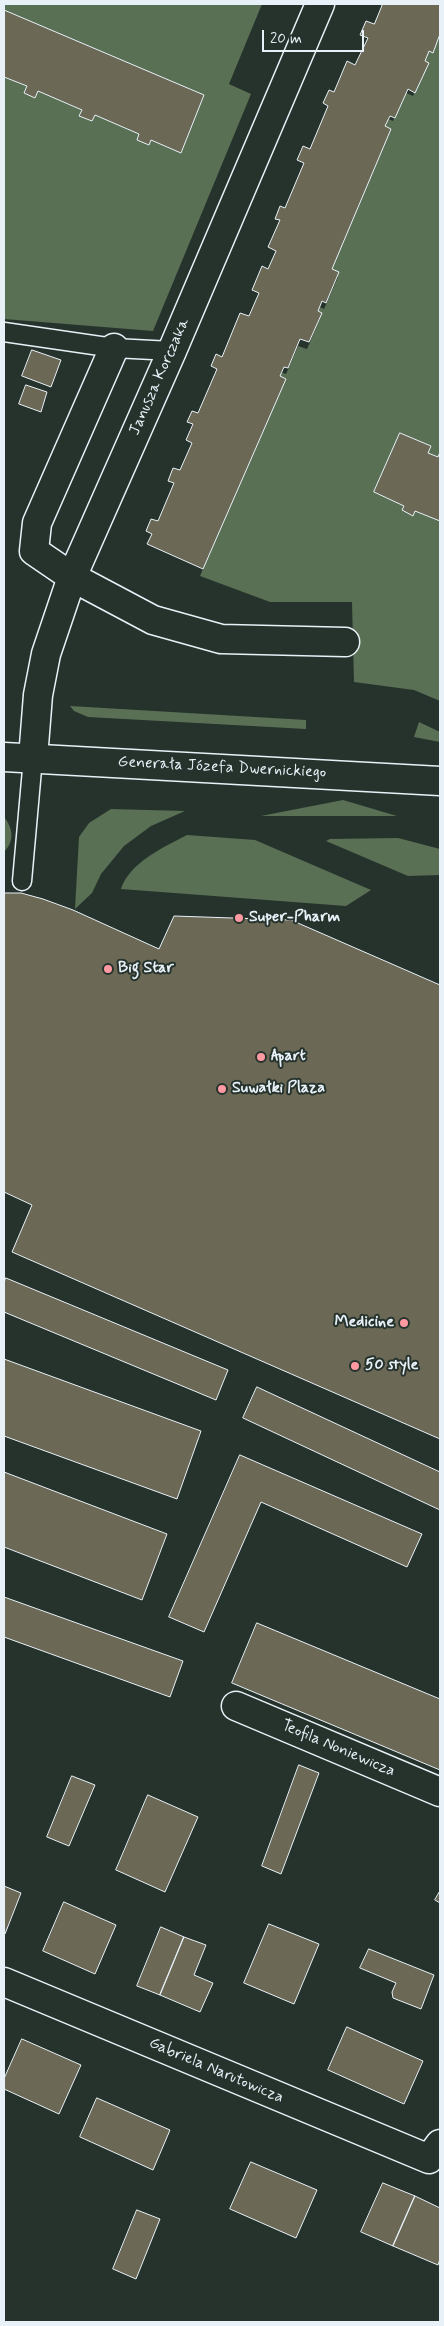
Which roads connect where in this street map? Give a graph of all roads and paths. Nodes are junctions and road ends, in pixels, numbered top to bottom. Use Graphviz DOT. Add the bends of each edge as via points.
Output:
graph roads {
  1 [pos="320,4"];
  2 [pos="4,332"];
  3 [pos="114,348"];
  4 [pos="172,351"];
  5 [pos="72,577"];
  6 [pos="345,642"];
  7 [pos="4,757"];
  8 [pos="34,758"];
  9 [pos="440,782"];
  10 [pos="22,881"];
  11 [pos="236,1706"];
  12 [pos="440,1792"];
  13 [pos="4,1982"];
  14 [pos="435,2152"];
  1 -- 4 [label="street, Janusza Korczaka"];
  2 -- 3 [label="lane"];
  3 -- 4 [label="lane"];
  3 -- 5 [label="street" via="37,523 34,551"];
  4 -- 5 [label="street, Janusza Korczaka"];
  5 -- 6 [label="street" via="153,620 221,639"];
  5 -- 8 [label="street, Janusza Korczaka" via="46,654 38,695"];
  7 -- 8 [label="street, Generała Józefa Dwernickiego"];
  8 -- 9 [label="street, Generała Józefa Dwernickiego"];
  8 -- 10 [label="lane"];
  11 -- 12 [label="street, Teofila Noniewicza"];
  13 -- 14 [label="street, Gabriela Narutowicza"];
}
